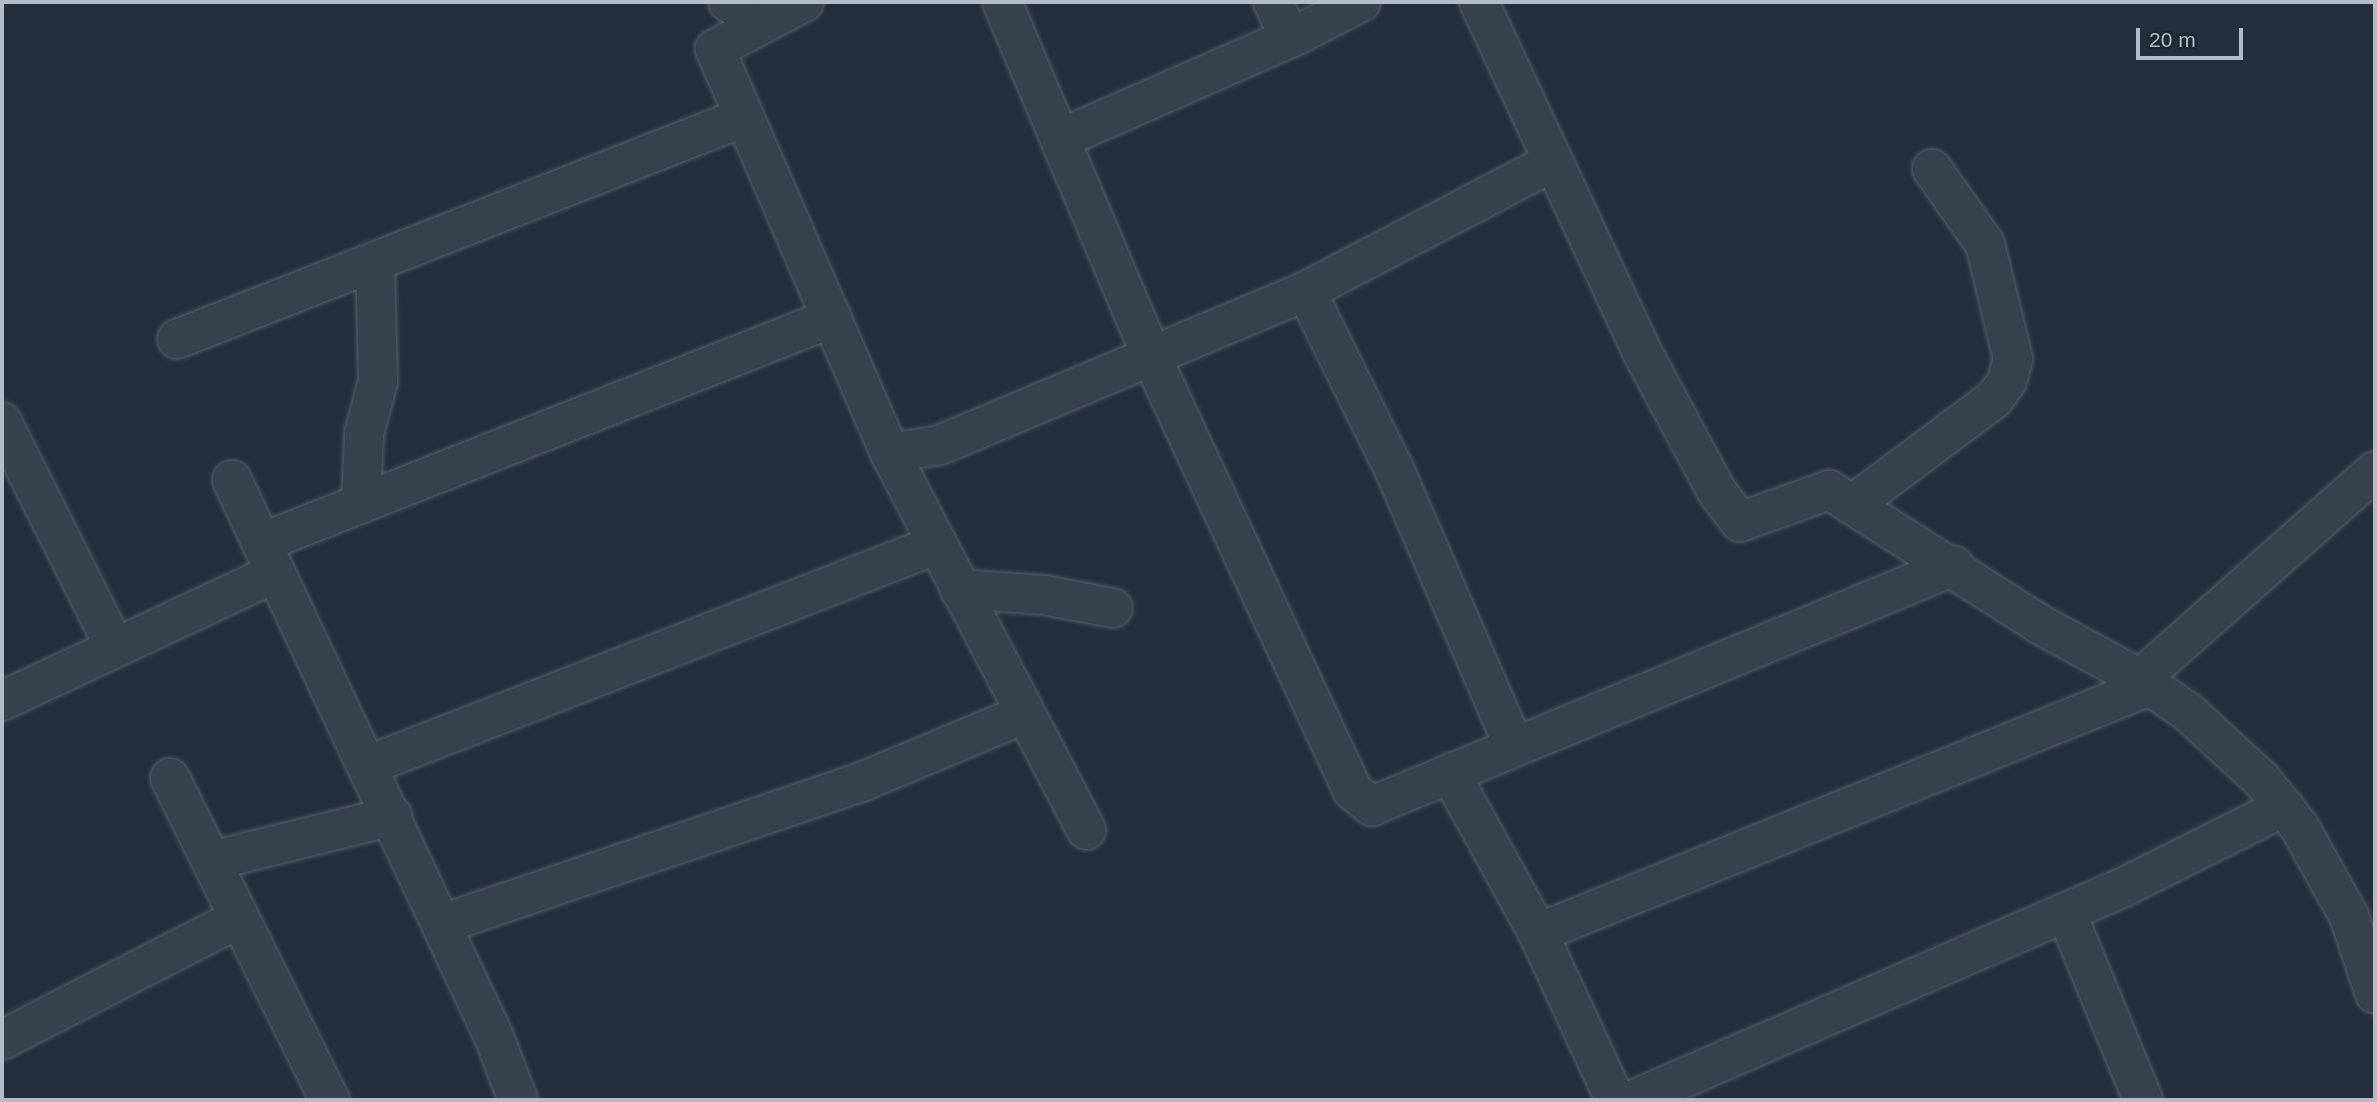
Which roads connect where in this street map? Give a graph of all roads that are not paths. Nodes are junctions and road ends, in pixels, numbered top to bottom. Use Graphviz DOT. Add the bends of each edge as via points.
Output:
graph roads {
  1 [pos="728,2"];
  2 [pos="804,2"];
  3 [pos="1002,2"];
  4 [pos="1273,2"];
  5 [pos="1361,2"];
  6 [pos="1479,2"];
  7 [pos="762,23"];
  8 [pos="1290,38"];
  9 [pos="744,117"];
  10 [pos="1060,139"];
  11 [pos="1553,162"];
  12 [pos="1932,169"];
  13 [pos="375,261"];
  14 [pos="1306,291"];
  15 [pos="832,318"];
  16 [pos="177,339"];
  17 [pos="1152,355"];
  18 [pos="2,422"];
  19 [pos="890,453"];
  20 [pos="2375,471"];
  21 [pos="232,480"];
  22 [pos="361,504"];
  23 [pos="1852,505"];
  24 [pos="938,544"];
  25 [pos="268,558"];
  26 [pos="1954,566"];
  27 [pos="959,589"];
  28 [pos="1113,608"];
  29 [pos="114,646"];
  30 [pos="2145,683"];
  31 [pos="2,701"];
  32 [pos="1024,714"];
  33 [pos="1514,746"];
  34 [pos="369,765"];
  35 [pos="1450,773"];
  36 [pos="170,778"];
  37 [pos="2284,807"];
  38 [pos="393,816"];
  39 [pos="1086,830"];
  40 [pos="211,861"];
  41 [pos="2066,912"];
  42 [pos="2362,917"];
  43 [pos="239,919"];
  44 [pos="442,924"];
  45 [pos="1538,933"];
  46 [pos="2375,994"];
  47 [pos="2,1039"];
  48 [pos="330,1100"];
  49 [pos="518,1100"];
  50 [pos="1615,1100"];
  51 [pos="1633,1100"];
  52 [pos="2143,1100"];
  1 -- 7 [label="street"];
  2 -- 7 [label="street"];
  3 -- 10 [label="street"];
  4 -- 8 [label="street"];
  5 -- 8 [label="street"];
  6 -- 11 [label="street"];
  7 -- 9 [label="street" via="715,49"];
  8 -- 10 [label="street"];
  9 -- 13 [label="street"];
  9 -- 15 [label="street"];
  10 -- 17 [label="street"];
  11 -- 14 [label="street"];
  11 -- 23 [label="street" via="1641,350 1716,490 1740,522 1829,490"];
  12 -- 23 [label="street" via="1985,244 2013,359 2007,382 1994,399"];
  13 -- 16 [label="street"];
  13 -- 22 [label="street" via="378,382 364,433"];
  14 -- 17 [label="street"];
  14 -- 33 [label="street" via="1394,469"];
  15 -- 19 [label="street"];
  15 -- 22 [label="street"];
  17 -- 19 [label="street" via="940,445"];
  17 -- 35 [label="street" via="1352,790 1372,806"];
  18 -- 29 [label="street"];
  19 -- 24 [label="street"];
  20 -- 30 [label="street"];
  21 -- 25 [label="street"];
  22 -- 25 [label="street"];
  23 -- 26 [label="street"];
  24 -- 27 [label="street"];
  24 -- 34 [label="street"];
  25 -- 29 [label="street"];
  25 -- 34 [label="street"];
  26 -- 30 [label="street" via="2039,624"];
  26 -- 33 [label="street"];
  27 -- 28 [label="street" via="1044,595"];
  27 -- 32 [label="street"];
  29 -- 31 [label="street"];
  30 -- 37 [label="street" via="2188,712 2262,780"];
  30 -- 45 [label="street"];
  32 -- 39 [label="street"];
  32 -- 44 [label="street" via="864,781"];
  33 -- 35 [label="street"];
  34 -- 38 [label="street"];
  35 -- 45 [label="street"];
  36 -- 40 [label="street"];
  37 -- 41 [label="street"];
  37 -- 42 [label="street"];
  38 -- 40 [label="street"];
  38 -- 44 [label="street"];
  40 -- 43 [label="street"];
  41 -- 51 [label="street"];
  41 -- 52 [label="street"];
  42 -- 46 [label="street"];
  43 -- 47 [label="street"];
  43 -- 48 [label="street"];
  44 -- 49 [label="street"];
  45 -- 50 [label="street"];
}
